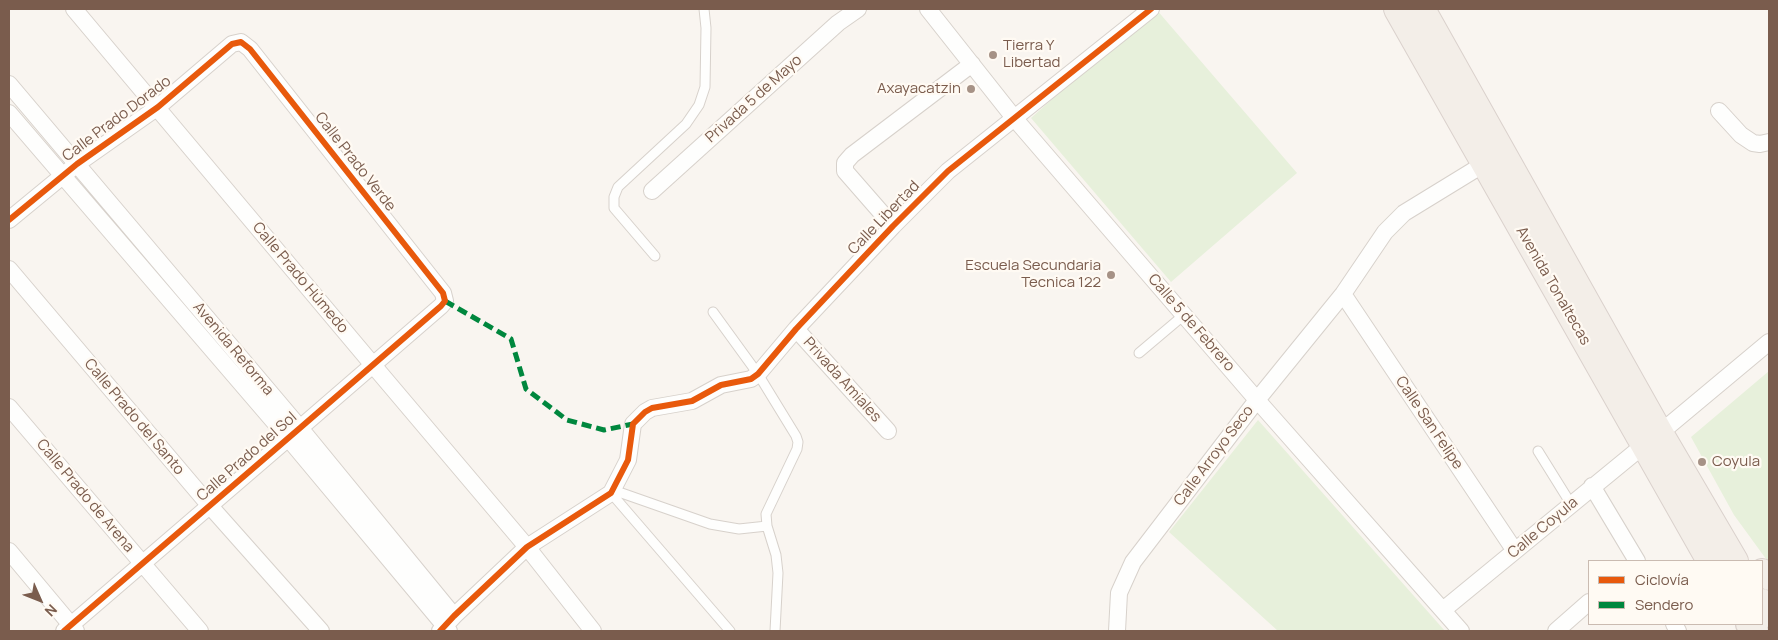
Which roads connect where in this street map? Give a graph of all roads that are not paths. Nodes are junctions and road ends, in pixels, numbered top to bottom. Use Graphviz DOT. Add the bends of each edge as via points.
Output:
graph roads {
  1 [pos="74,9"];
  2 [pos="704,9"];
  3 [pos="858,9"];
  4 [pos="928,9"];
  5 [pos="1151,9"];
  6 [pos="1397,9"];
  7 [pos="1422,9"];
  8 [pos="241,42"];
  9 [pos="972,64"];
  10 [pos="9,84"];
  11 [pos="158,107"];
  12 [pos="1719,111"];
  13 [pos="9,113"];
  14 [pos="1015,119"];
  15 [pos="1769,142"];
  16 [pos="77,164"];
  17 [pos="1484,164"];
  18 [pos="62,176"];
  19 [pos="652,191"];
  20 [pos="9,220"];
  21 [pos="893,226"];
  22 [pos="654,256"];
  23 [pos="9,269"];
  24 [pos="1343,294"];
  25 [pos="445,301"];
  26 [pos="713,312"];
  27 [pos="1184,315"];
  28 [pos="796,329"];
  29 [pos="1769,342"];
  30 [pos="1139,353"];
  31 [pos="373,365"];
  32 [pos="758,374"];
  33 [pos="1257,400"];
  34 [pos="9,407"];
  35 [pos="888,431"];
  36 [pos="294,433"];
  37 [pos="1652,439"];
  38 [pos="1538,450"];
  39 [pos="1592,486"];
  40 [pos="612,491"];
  41 [pos="1571,504"];
  42 [pos="210,506"];
  43 [pos="766,526"];
  44 [pos="527,546"];
  45 [pos="9,551"];
  46 [pos="1515,551"];
  47 [pos="1723,556"];
  48 [pos="1635,560"];
  49 [pos="1742,560"];
  50 [pos="142,564"];
  51 [pos="1588,603"];
  52 [pos="1443,610"];
  53 [pos="447,626"];
  54 [pos="70,629"];
  55 [pos="200,631"];
  56 [pos="321,631"];
  57 [pos="593,631"];
  58 [pos="730,631"];
  59 [pos="775,631"];
  60 [pos="1117,631"];
  61 [pos="1461,631"];
  62 [pos="1556,631"];
  1 -- 11 [label="street, Calle Prado Húmedo"];
  2 -- 22 [label="lane" via="705,88 699,105 686,124 618,187 614,197 614,208"];
  3 -- 19 [label="street, Privada 5 de Mayo" via="838,23"];
  4 -- 9 [label="street, Calle 5 de Febrero"];
  5 -- 14 [label="street, Calle Libertad"];
  6 -- 17 [label="main road, Avenida Tonaltecas"];
  7 -- 37 [label="main road, Avenida Tonaltecas"];
  8 -- 11 [label="street, Calle Prado Dorado" via="232,44"];
  8 -- 25 [label="street, Calle Prado Verde" via="250,49 444,293"];
  9 -- 14 [label="street, Calle 5 de Febrero"];
  9 -- 21 [label="street, Calle Libertad" via="845,163 845,171"];
  10 -- 16 [label="street, Avenida Reforma"];
  11 -- 16 [label="street, Calle Prado Dorado"];
  11 -- 31 [label="street, Calle Prado Húmedo"];
  12 -- 15 [label="street" via="1753,143"];
  13 -- 18 [label="street, Avenida Reforma"];
  14 -- 21 [label="street, Calle Libertad" via="948,171"];
  14 -- 27 [label="street, Calle 5 de Febrero"];
  16 -- 18 [label="street, Calle Prado Dorado"];
  16 -- 36 [label="street, Avenida Reforma"];
  17 -- 24 [label="street, Calle Arroyo Seco" via="1393,222"];
  17 -- 37 [label="main road, Avenida Tonaltecas"];
  18 -- 20 [label="street, Calle Prado Dorado"];
  18 -- 36 [label="street, Avenida Reforma"];
  21 -- 28 [label="street, Calle Libertad"];
  23 -- 42 [label="street, Calle Prado del Santo"];
  24 -- 33 [label="street, Calle Arroyo Seco"];
  24 -- 46 [label="street, Calle San Felipe"];
  25 -- 31 [label="street, Calle Prado del Sol"];
  26 -- 32 [label="lane"];
  27 -- 30 [label="lane"];
  27 -- 33 [label="street, Calle 5 de Febrero"];
  28 -- 32 [label="street, Calle Libertad"];
  28 -- 35 [label="street, Privada Amiales"];
  29 -- 37 [label="street, Calle Coyula"];
  31 -- 36 [label="street, Calle Prado del Sol"];
  31 -- 44 [label="street, Calle Prado Húmedo"];
  32 -- 40 [label="street" via="751,379 721,385 692,401 652,408 633,424 628,460"];
  32 -- 43 [label="lane" via="798,442 766,514"];
  33 -- 52 [label="street, Calle 5 de Febrero"];
  33 -- 60 [label="street, Calle Arroyo Seco" via="1133,562 1119,593"];
  34 -- 50 [label="street, Calle Prado de Arena"];
  36 -- 42 [label="street, Calle Prado del Sol"];
  36 -- 53 [label="street, Avenida Reforma"];
  37 -- 39 [label="street, Calle Coyula"];
  37 -- 47 [label="main road, Avenida Tonaltecas"];
  38 -- 41 [label="lane"];
  39 -- 41 [label="street, Calle Coyula"];
  39 -- 48 [label="street"];
  40 -- 43 [label="lane" via="710,524 739,529"];
  40 -- 44 [label="street"];
  40 -- 58 [label="lane"];
  41 -- 46 [label="street, Calle Coyula"];
  42 -- 50 [label="street, Calle Prado del Sol"];
  42 -- 56 [label="street, Calle Prado del Santo"];
  43 -- 59 [label="lane" via="776,555 778,574"];
  44 -- 53 [label="street"];
  44 -- 57 [label="street, Calle Prado Húmedo"];
  45 -- 54 [label="street"];
  46 -- 52 [label="street, Calle Coyula"];
  47 -- 49 [label="main road"];
  50 -- 54 [label="street, Calle Prado del Sol"];
  50 -- 55 [label="street, Calle Prado de Arena"];
  51 -- 62 [label="street"];
  52 -- 61 [label="street, Calle 5 de Febrero"];
}
